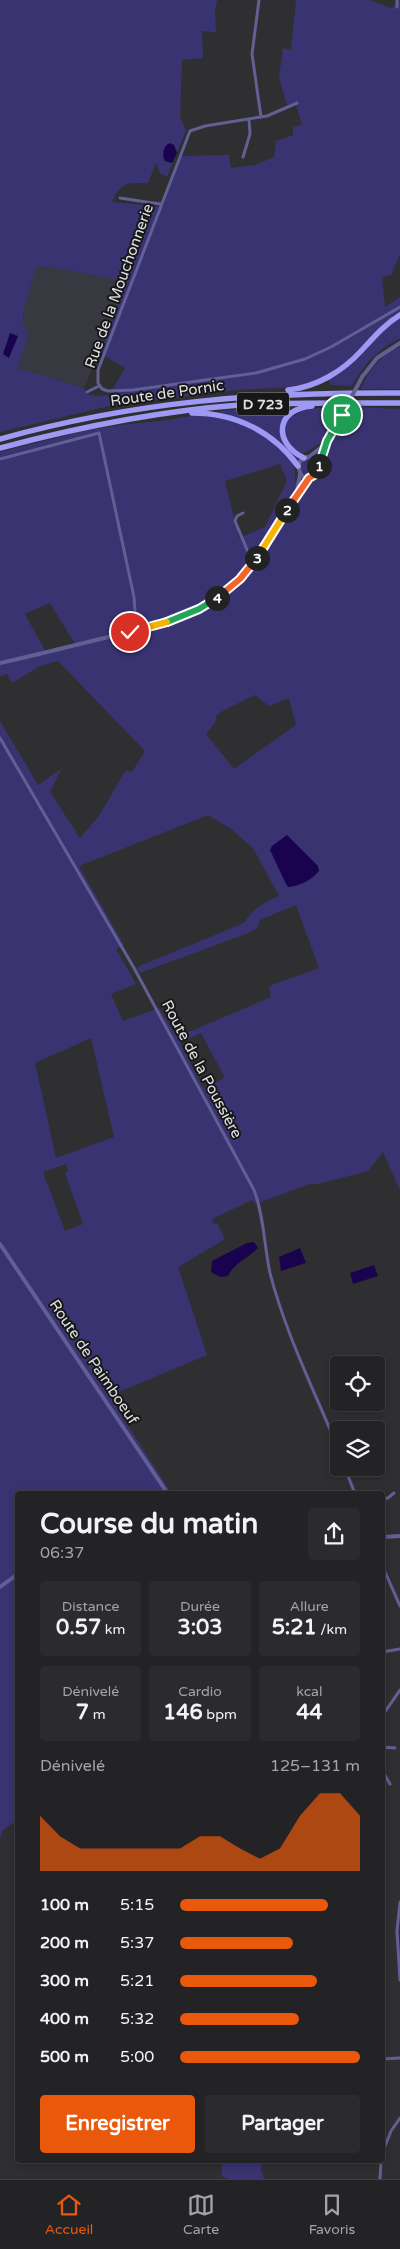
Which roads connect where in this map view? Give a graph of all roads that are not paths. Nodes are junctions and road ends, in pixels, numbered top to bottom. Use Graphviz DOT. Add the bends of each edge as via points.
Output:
graph roads {
  1 [pos="260,0"];
  2 [pos="397,0"];
  3 [pos="396,7"];
  4 [pos="297,103"];
  5 [pos="261,117"];
  6 [pos="249,119"];
  7 [pos="242,157"];
  8 [pos="120,198"];
  9 [pos="160,204"];
  10 [pos="400,307"];
  11 [pos="400,316"];
  12 [pos="400,343"];
  13 [pos="99,386"];
  14 [pos="87,392"];
  15 [pos="400,393"];
  16 [pos="270,394"];
  17 [pos="343,403"];
  18 [pos="400,403"];
  19 [pos="182,411"];
  20 [pos="0,439"];
  21 [pos="327,441"];
  22 [pos="0,448"];
  23 [pos="307,458"];
  24 [pos="0,459"];
  25 [pos="298,466"];
  26 [pos="318,466"];
  27 [pos="300,474"];
  28 [pos="309,478"];
  29 [pos="296,494"];
  30 [pos="243,513"];
  31 [pos="253,564"];
  32 [pos="130,632"];
  33 [pos="0,663"];
  34 [pos="0,738"];
  35 [pos="0,1244"];
  36 [pos="330,1428"];
  37 [pos="348,1476"];
  38 [pos="165,1491"];
  39 [pos="354,1491"];
  40 [pos="394,1492"];
  41 [pos="385,1498"];
  42 [pos="400,1536"];
  43 [pos="385,1538"];
  44 [pos="385,1572"];
  45 [pos="15,1576"];
  46 [pos="0,1587"];
  47 [pos="400,1606"];
  48 [pos="400,1649"];
  49 [pos="385,1652"];
  50 [pos="400,1690"];
  51 [pos="385,1712"];
  52 [pos="385,1747"];
  53 [pos="395,1748"];
  54 [pos="385,1775"];
  55 [pos="390,1784"];
  56 [pos="400,1902"];
  57 [pos="400,1980"];
  58 [pos="400,2058"];
  59 [pos="385,2059"];
  60 [pos="400,2118"];
  61 [pos="385,2146"];
  62 [pos="381,2163"];
  63 [pos="380,2179"];
  1 -- 5 [label="street" via="252,54"];
  2 -- 3 [label="street"];
  4 -- 5 [label="street, Rue de la Mouchonnerie" via="281,112"];
  5 -- 6 [label="street, Rue de la Mouchonnerie"];
  6 -- 7 [label="street" via="250,134"];
  6 -- 9 [label="street, Rue de la Mouchonnerie" via="190,131"];
  8 -- 9 [label="street"];
  9 -- 13 [label="street, Rue de la Mouchonnerie" via="98,370"];
  10 -- 13 [label="street, Rue de la Mouchonnerie" via="331,348 256,373 133,390 108,391"];
  11 -- 16 [label="highway" via="385,325 336,372 300,388"];
  12 -- 21 [label="street, bridge" via="377,358 362,377"];
  13 -- 14 [label="street"];
  15 -- 16 [label="highway, Route de Pornic / D 723"];
  16 -- 20 [label="highway, Route de Pornic / D 723" via="143,407"];
  17 -- 18 [label="highway, Route de Pornic / D 723"];
  17 -- 19 [label="highway, Route de Pornic / D 723" via="255,404"];
  17 -- 23 [label="highway" via="300,408 287,416 283,435 296,454"];
  19 -- 22 [label="highway, Route de Pornic / D 723" via="88,427"];
  19 -- 25 [label="highway" via="213,414 253,426 277,442"];
  21 -- 23 [label="street"];
  21 -- 26 [label="street"];
  23 -- 25 [label="street"];
  23 -- 26 [label="street" via="314,459"];
  24 -- 32 [label="street" via="99,433 134,597 135,611"];
  25 -- 27 [label="street"];
  26 -- 28 [label="street" via="316,474"];
  27 -- 28 [label="street"];
  27 -- 29 [label="street"];
  28 -- 29 [label="street"];
  29 -- 31 [label="street"];
  30 -- 31 [label="street" via="237,516 236,521"];
  31 -- 32 [label="street" via="228,590 199,609"];
  32 -- 33 [label="street"];
  34 -- 36 [label="street, Route de la Poussière" via="134,968 254,1190 270,1273 300,1361"];
  35 -- 38 [label="street, Route de Paimboeuf"];
  37 -- 39 [label="street"];
  40 -- 41 [label="street"];
  42 -- 43 [label="street"];
  44 -- 47 [label="street"];
  45 -- 46 [label="street"];
  48 -- 49 [label="street"];
  50 -- 51 [label="street"];
  52 -- 53 [label="street"];
  54 -- 55 [label="street"];
  56 -- 57 [label="street" via="397,1939"];
  58 -- 59 [label="street"];
  60 -- 61 [label="street"];
  62 -- 63 [label="street"];
}
